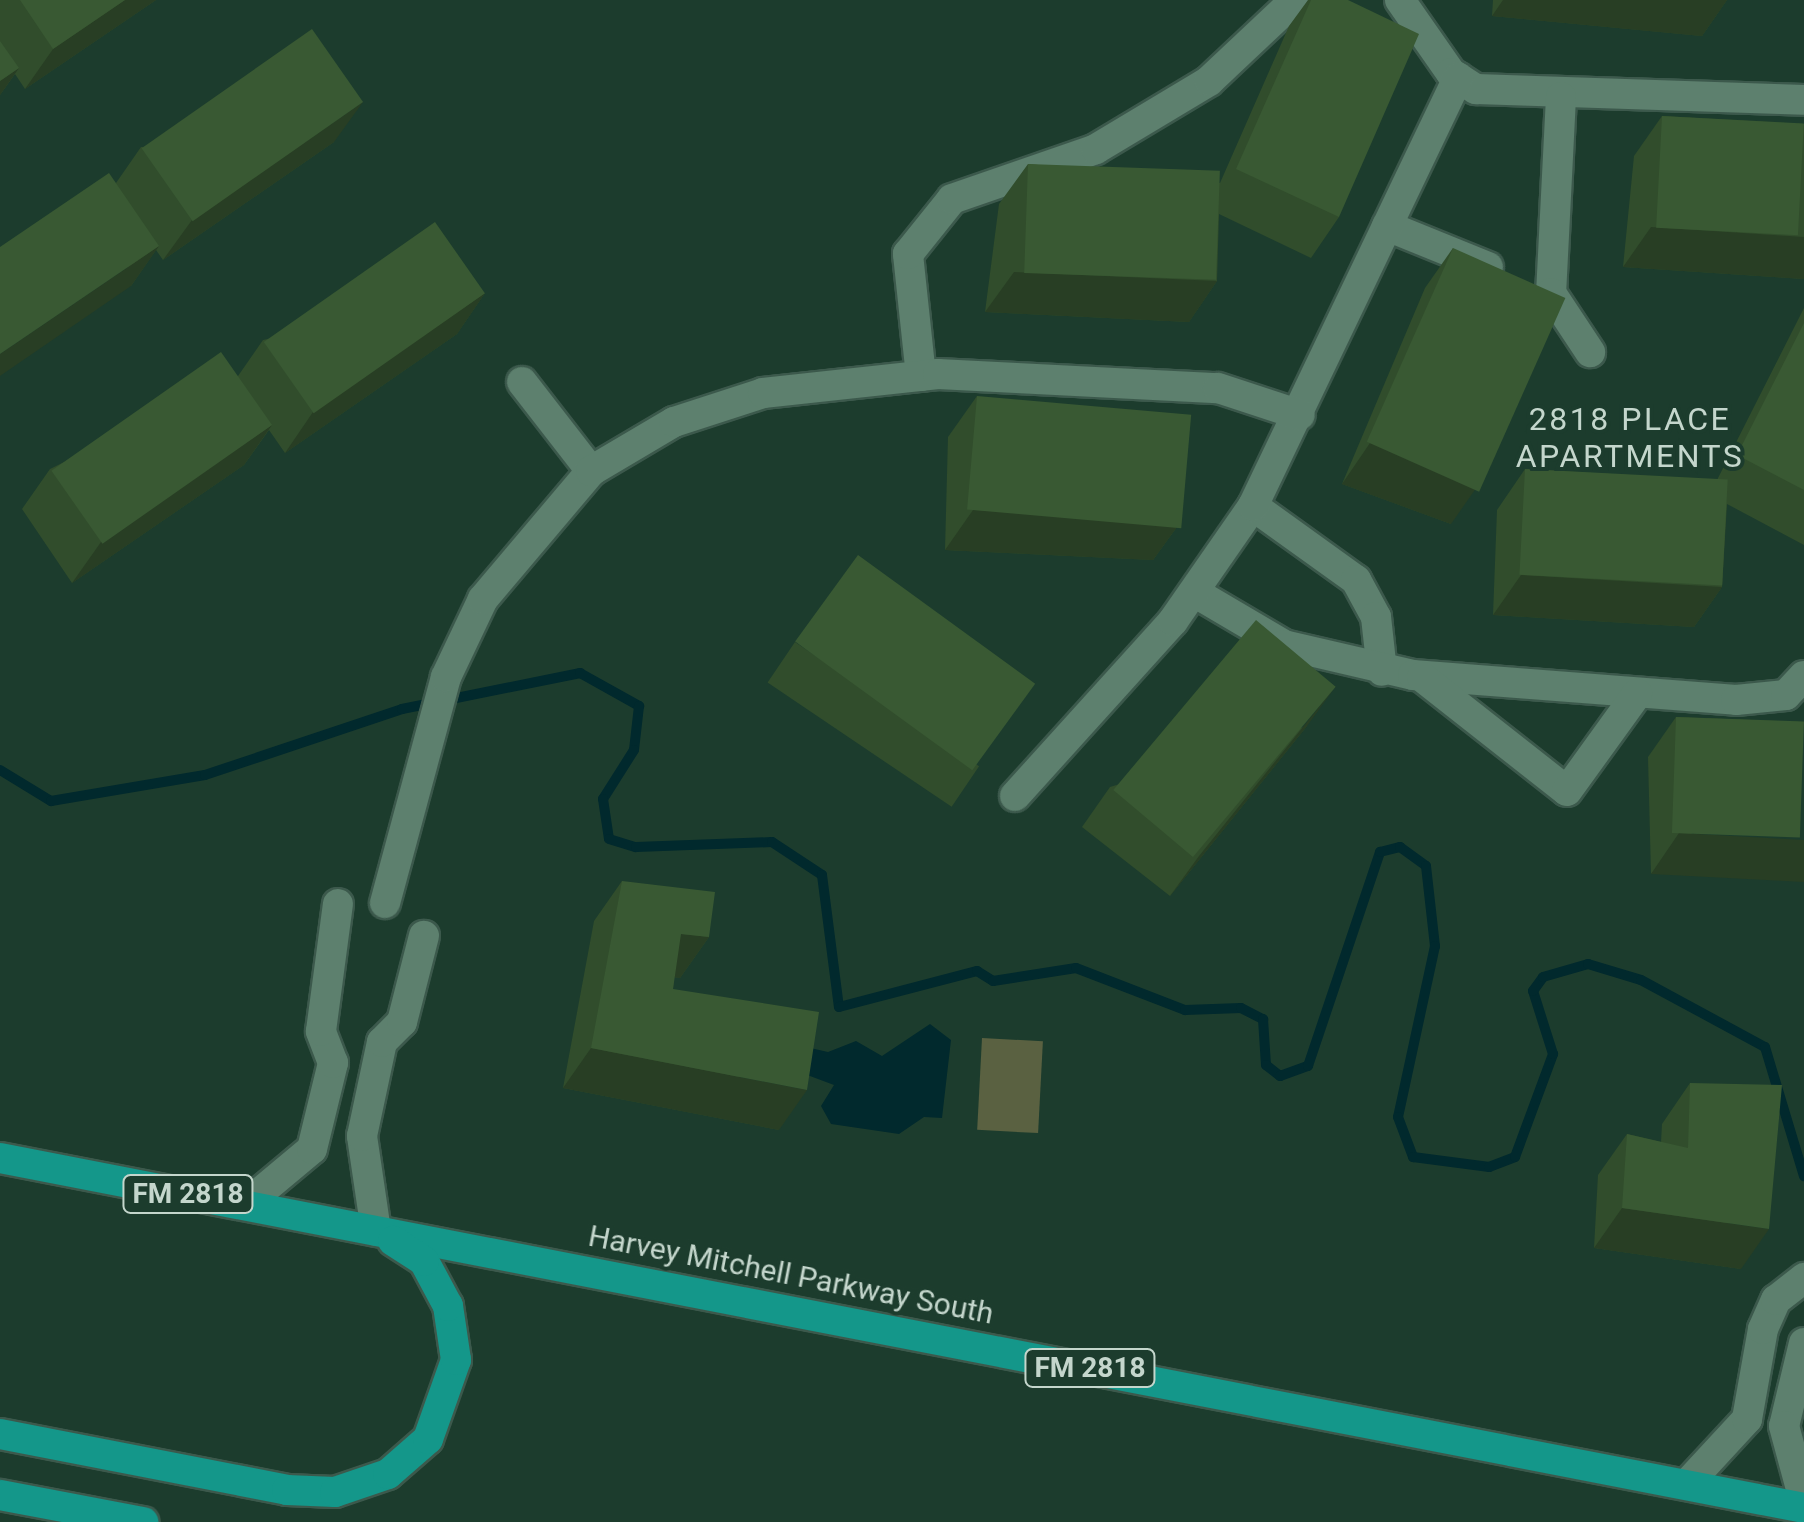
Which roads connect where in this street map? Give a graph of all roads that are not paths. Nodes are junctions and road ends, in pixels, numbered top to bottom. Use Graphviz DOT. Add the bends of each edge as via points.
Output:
graph roads {
  1 [pos="1294,0"];
  2 [pos="1400,0"];
  3 [pos="1458,78"];
  4 [pos="1561,96"];
  5 [pos="1804,100"];
  6 [pos="1387,226"];
  7 [pos="1551,293"];
  8 [pos="1590,352"];
  9 [pos="921,376"];
  10 [pos="522,382"];
  11 [pos="1300,415"];
  12 [pos="591,471"];
  13 [pos="1252,506"];
  14 [pos="1194,592"];
  15 [pos="1382,670"];
  16 [pos="1422,676"];
  17 [pos="1804,676"];
  18 [pos="1637,694"];
  19 [pos="1016,796"];
  20 [pos="338,904"];
  21 [pos="385,904"];
  22 [pos="424,936"];
  23 [pos="0,1158"];
  24 [pos="244,1205"];
  25 [pos="376,1231"];
  26 [pos="1804,1278"];
  27 [pos="1804,1343"];
  28 [pos="0,1434"];
  29 [pos="1688,1483"];
  30 [pos="0,1495"];
  31 [pos="1804,1504"];
  32 [pos="143,1522"];
  1 -- 9 [label="street" via="1208,81 1096,149 952,199 908,254"];
  2 -- 3 [label="street"];
  3 -- 4 [label="street" via="1476,89"];
  3 -- 6 [label="street"];
  4 -- 5 [label="street"];
  4 -- 7 [label="street"];
  6 -- 7 [label="street"];
  6 -- 11 [label="street"];
  7 -- 8 [label="street"];
  9 -- 11 [label="street" via="1218,388"];
  9 -- 12 [label="street" via="763,392 674,422"];
  10 -- 12 [label="street"];
  11 -- 13 [label="street"];
  12 -- 21 [label="street" via="483,599 446,677 404,810"];
  13 -- 14 [label="street"];
  13 -- 15 [label="street" via="1356,580 1376,617"];
  14 -- 15 [label="street" via="1284,645"];
  14 -- 19 [label="street"];
  15 -- 16 [label="street"];
  16 -- 18 [label="street"];
  16 -- 18 [label="street" via="1567,791"];
  17 -- 18 [label="street" via="1786,695 1736,700"];
  20 -- 24 [label="street" via="321,1031 333,1062 312,1149"];
  22 -- 25 [label="street" via="402,1022 382,1042 362,1136"];
  23 -- 24 [label="highway, Harvey Mitchell Parkway South / FM 2818"];
  24 -- 25 [label="highway, Harvey Mitchell Parkway South / FM 2818"];
  25 -- 28 [label="highway" via="424,1261 448,1306 456,1360 428,1439 388,1474 335,1492 287,1490"];
  25 -- 29 [label="highway, Harvey Mitchell Parkway South / FM 2818"];
  26 -- 29 [label="street" via="1776,1300 1763,1329 1747,1419"];
  27 -- 31 [label="street" via="1784,1426"];
  29 -- 31 [label="highway, Harvey Mitchell Parkway South / FM 2818"];
  30 -- 32 [label="highway"];
}
